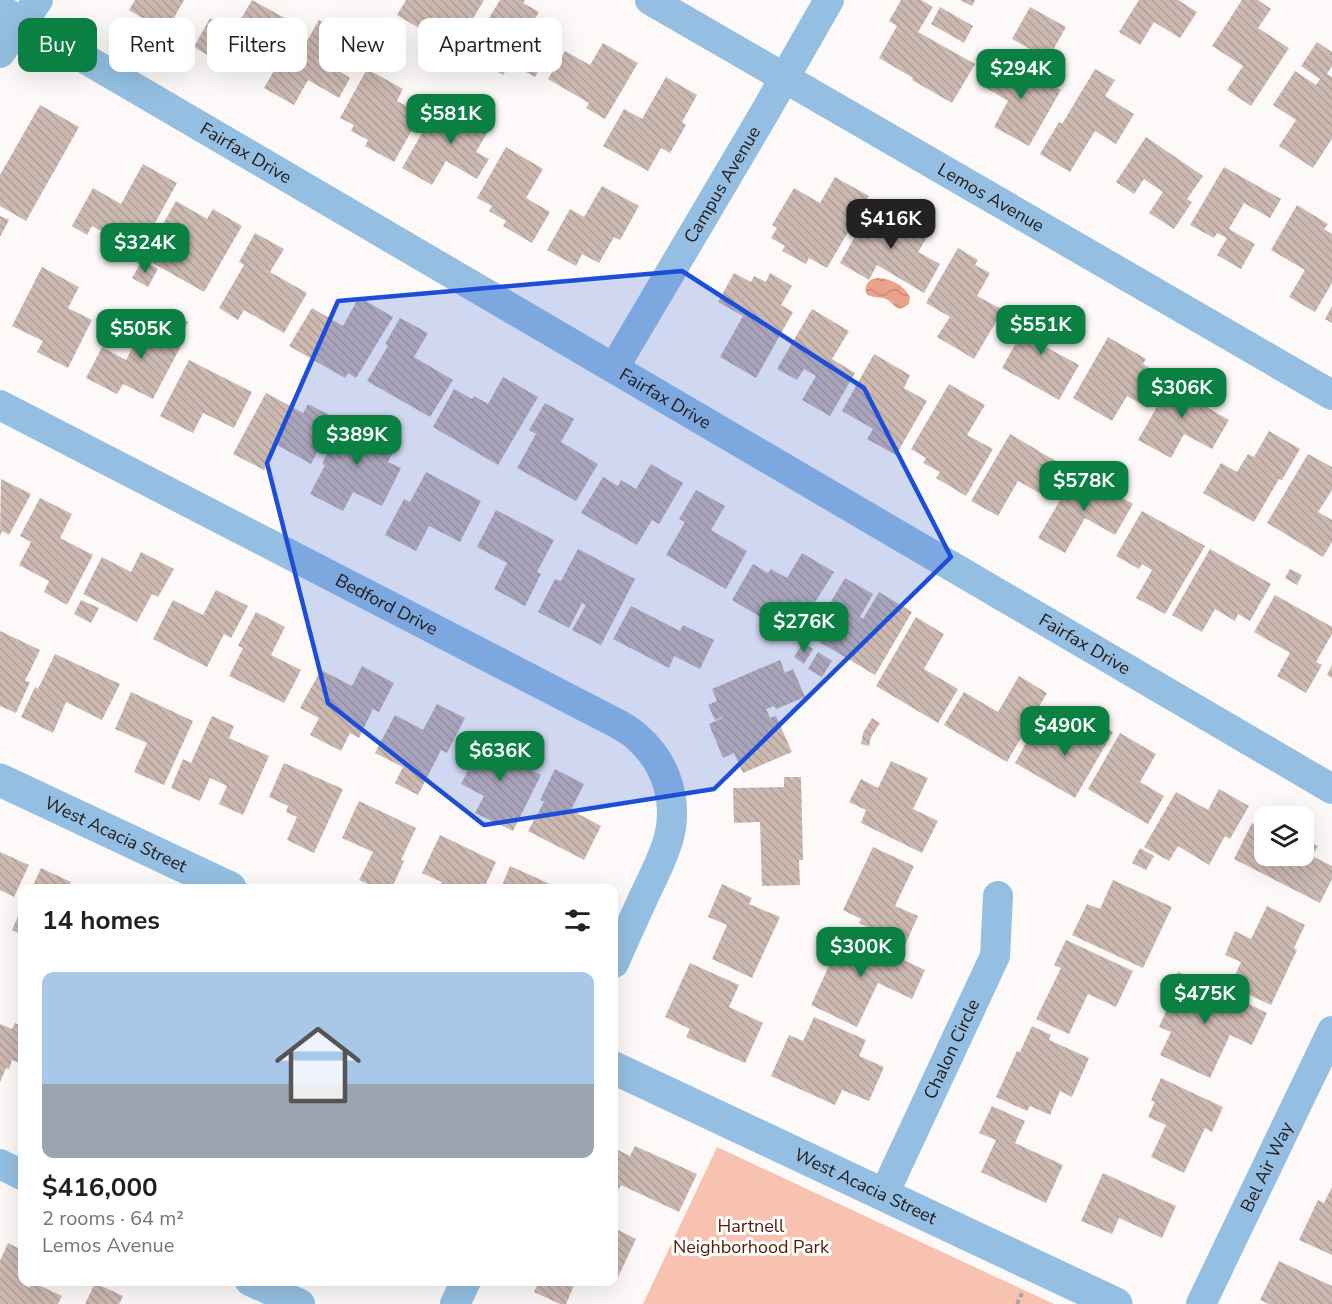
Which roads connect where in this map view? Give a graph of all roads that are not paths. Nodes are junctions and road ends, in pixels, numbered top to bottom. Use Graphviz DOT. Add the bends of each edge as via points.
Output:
graph roads {
  1 [pos="650,0"];
  2 [pos="829,0"];
  3 [pos="20,10"];
  4 [pos="0,53"];
  5 [pos="784,79"];
  6 [pos="614,368"];
  7 [pos="1332,394"];
  8 [pos="0,405"];
  9 [pos="0,780"];
  10 [pos="1332,789"];
  11 [pos="221,884"];
  12 [pos="998,896"];
  13 [pos="618,954"];
  14 [pos="1332,1031"];
  15 [pos="618,1070"];
  16 [pos="0,1164"];
  17 [pos="18,1173"];
  18 [pos="884,1194"];
  19 [pos="261,1286"];
  20 [pos="464,1286"];
  21 [pos="300,1304"];
  22 [pos="455,1304"];
  23 [pos="1116,1304"];
  24 [pos="1200,1304"];
  1 -- 5 [label="street, Lemos Avenue"];
  2 -- 5 [label="street, Campus Avenue"];
  3 -- 4 [label="street"];
  3 -- 6 [label="street, Fairfax Drive"];
  5 -- 6 [label="street, Campus Avenue"];
  5 -- 7 [label="street, Lemos Avenue"];
  6 -- 10 [label="street, Fairfax Drive"];
  8 -- 13 [label="street, Bedford Drive" via="636,735 662,767 672,801 671,821 668,840"];
  9 -- 11 [label="street, West Acacia Street"];
  12 -- 18 [label="street, Chalon Circle" via="995,956"];
  14 -- 24 [label="street, Bel Air Way"];
  15 -- 18 [label="street, West Acacia Street"];
  16 -- 17 [label="street"];
  18 -- 23 [label="street, West Acacia Street"];
  19 -- 21 [label="street"];
  20 -- 22 [label="street"];
}
